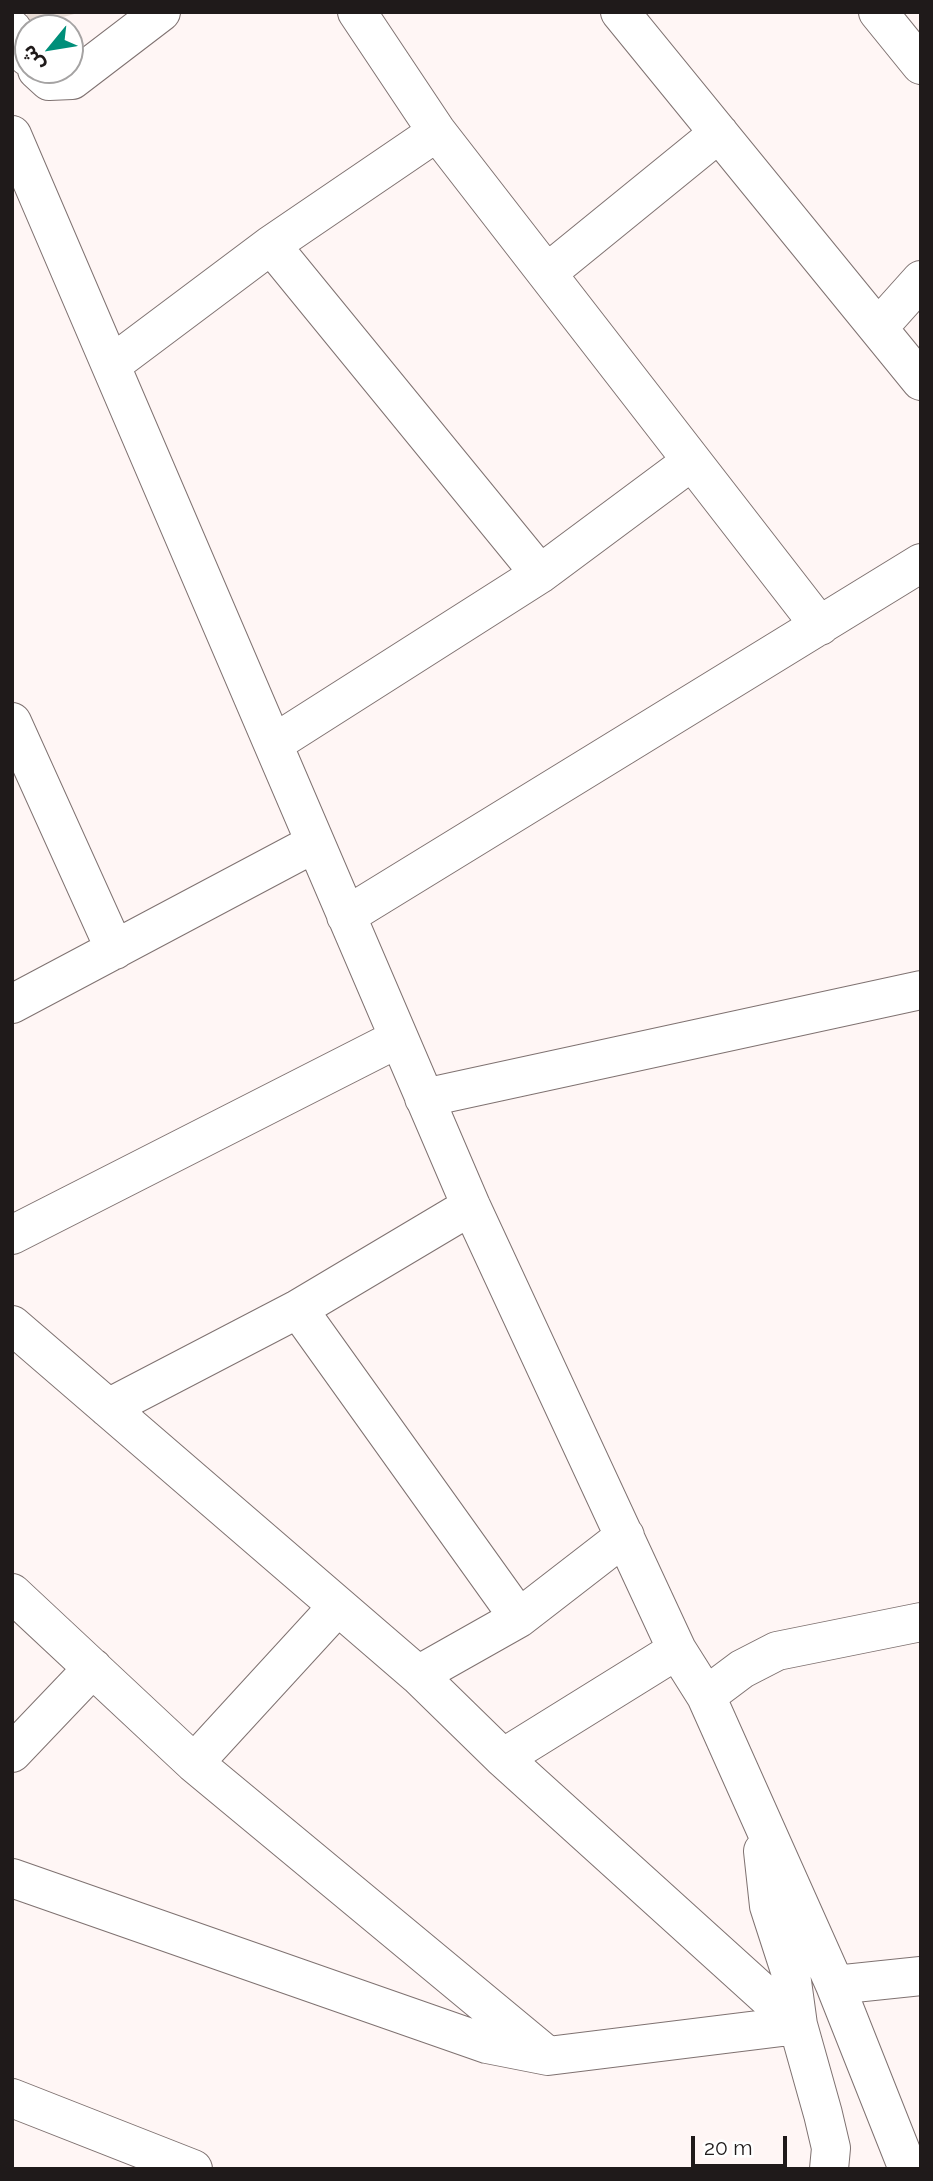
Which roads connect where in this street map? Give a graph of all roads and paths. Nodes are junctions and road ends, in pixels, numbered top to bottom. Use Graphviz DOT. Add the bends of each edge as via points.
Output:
graph roads {
  1 [pos="161,12"];
  2 [pos="357,12"];
  3 [pos="620,12"];
  4 [pos="895,19"];
  5 [pos="921,65"];
  6 [pos="84,71"];
  7 [pos="437,132"];
  8 [pos="719,133"];
  9 [pos="12,135"];
  10 [pos="271,245"];
  11 [pos="547,273"];
  12 [pos="921,280"];
  13 [pos="878,328"];
  14 [pos="111,365"];
  15 [pos="921,381"];
  16 [pos="692,461"];
  17 [pos="921,563"];
  18 [pos="540,574"];
  19 [pos="820,626"];
  20 [pos="12,722"];
  21 [pos="273,744"];
  22 [pos="25,789"];
  23 [pos="315,843"];
  24 [pos="346,916"];
  25 [pos="115,950"];
  26 [pos="921,990"];
  27 [pos="12,1004"];
  28 [pos="399,1038"];
  29 [pos="425,1098"];
  30 [pos="471,1206"];
  31 [pos="12,1235"];
  32 [pos="298,1310"];
  33 [pos="12,1325"];
  34 [pos="108,1408"];
  35 [pos="625,1536"];
  36 [pos="12,1592"];
  37 [pos="338,1606"];
  38 [pos="519,1618"];
  39 [pos="921,1622"];
  40 [pos="677,1650"];
  41 [pos="93,1668"];
  42 [pos="418,1675"];
  43 [pos="706,1696"];
  44 [pos="12,1753"];
  45 [pos="503,1758"];
  46 [pos="194,1763"];
  47 [pos="760,1817"];
  48 [pos="12,1878"];
  49 [pos="921,1976"];
  50 [pos="835,1985"];
  51 [pos="798,2025"];
  52 [pos="548,2056"];
  53 [pos="12,2098"];
  54 [pos="124,2156"];
  55 [pos="193,2169"];
  56 [pos="829,2169"];
  57 [pos="908,2169"];
  1 -- 6 [label="street"];
  2 -- 7 [label="street"];
  3 -- 8 [label="street"];
  4 -- 5 [label="street"];
  7 -- 10 [label="street"];
  7 -- 11 [label="street"];
  8 -- 11 [label="street"];
  8 -- 13 [label="street"];
  9 -- 14 [label="street"];
  10 -- 14 [label="street"];
  10 -- 18 [label="street"];
  11 -- 16 [label="street"];
  12 -- 13 [label="street"];
  13 -- 15 [label="street"];
  14 -- 21 [label="street"];
  16 -- 18 [label="street"];
  16 -- 19 [label="street"];
  17 -- 19 [label="street"];
  18 -- 21 [label="street"];
  19 -- 24 [label="street"];
  20 -- 22 [label="street"];
  21 -- 23 [label="street"];
  22 -- 25 [label="street"];
  23 -- 24 [label="street"];
  23 -- 25 [label="street"];
  24 -- 28 [label="street"];
  25 -- 27 [label="street"];
  26 -- 29 [label="street"];
  28 -- 29 [label="street"];
  28 -- 31 [label="street"];
  29 -- 30 [label="street"];
  30 -- 32 [label="street"];
  30 -- 35 [label="street"];
  32 -- 34 [label="street"];
  32 -- 38 [label="street"];
  33 -- 34 [label="street"];
  34 -- 37 [label="street"];
  35 -- 38 [label="street"];
  35 -- 40 [label="street"];
  36 -- 41 [label="street"];
  37 -- 42 [label="street"];
  37 -- 46 [label="street"];
  38 -- 42 [label="street"];
  39 -- 43 [label="street" via="777,1651 742,1669"];
  40 -- 43 [label="street"];
  40 -- 45 [label="street"];
  41 -- 44 [label="street"];
  41 -- 46 [label="street"];
  42 -- 45 [label="street"];
  43 -- 47 [label="street"];
  45 -- 51 [label="street"];
  46 -- 52 [label="street"];
  47 -- 50 [label="street"];
  47 -- 51 [label="street" via="769,1906 791,1974"];
  48 -- 52 [label="street" via="487,2044"];
  49 -- 50 [label="street"];
  50 -- 57 [label="street"];
  51 -- 52 [label="street"];
  51 -- 56 [label="street" via="831,2148"];
  53 -- 54 [label="street"];
  54 -- 55 [label="street"];
}
